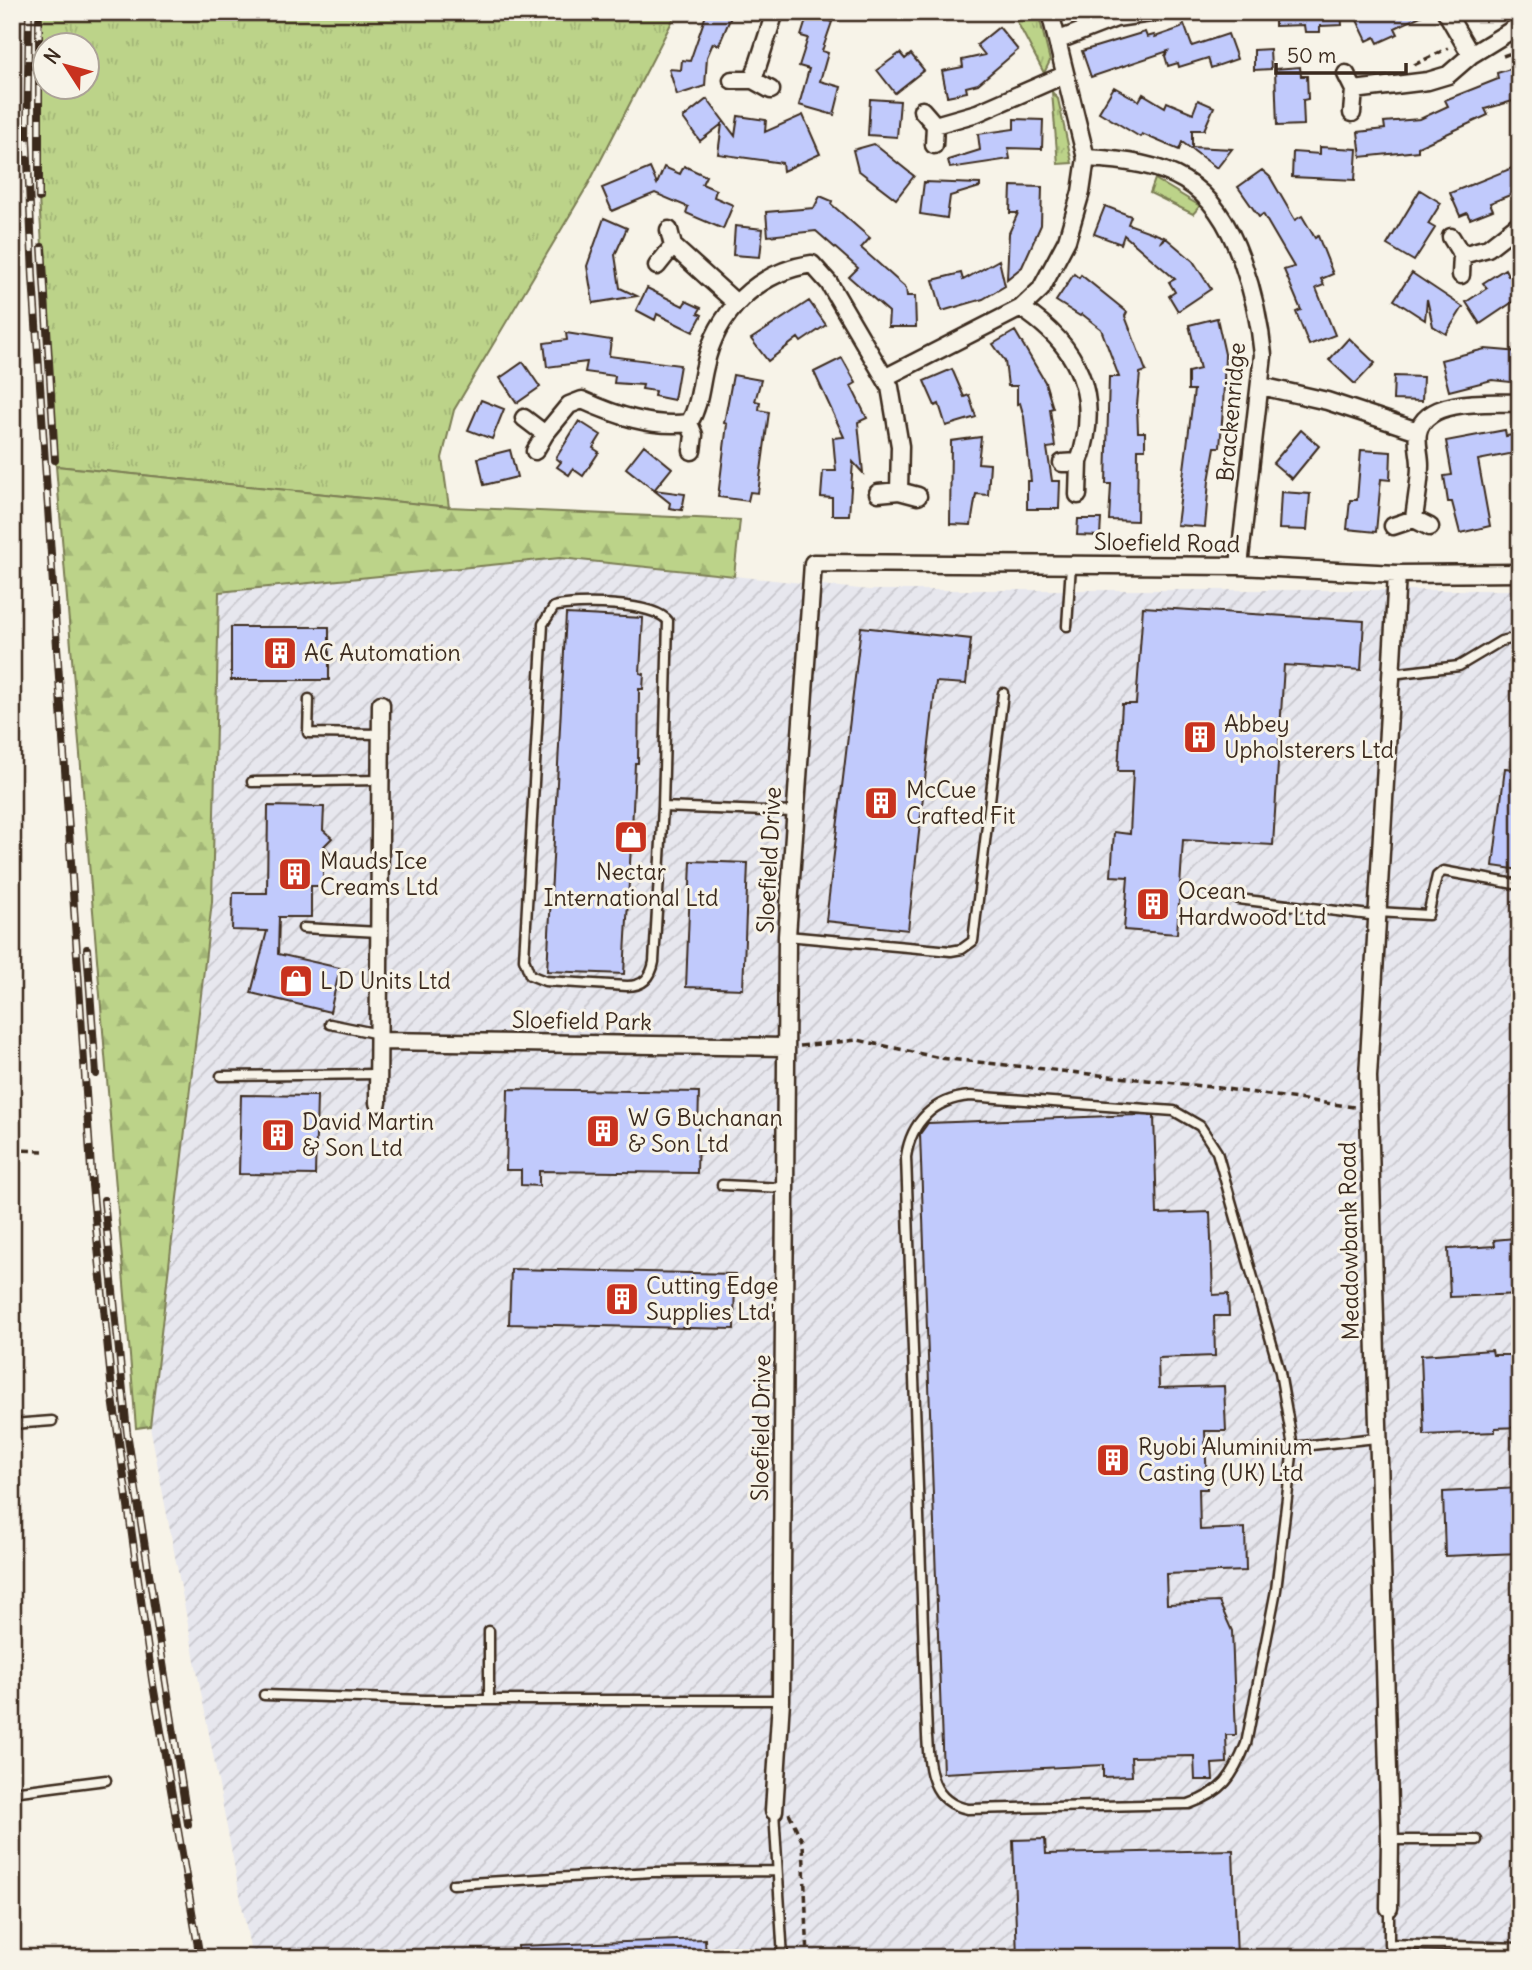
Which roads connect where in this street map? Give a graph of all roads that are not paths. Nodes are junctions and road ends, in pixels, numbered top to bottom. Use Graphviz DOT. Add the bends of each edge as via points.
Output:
graph roads {
  1 [pos="775,12"];
  2 [pos="1050,12"];
  3 [pos="1158,12"];
  4 [pos="1446,12"];
  5 [pos="1520,25"];
  6 [pos="1059,40"];
  7 [pos="1466,48"];
  8 [pos="1064,75"];
  9 [pos="1346,75"];
  10 [pos="732,80"];
  11 [pos="754,80"];
  12 [pos="771,90"];
  13 [pos="1354,90"];
  14 [pos="922,110"];
  15 [pos="1352,113"];
  16 [pos="935,125"];
  17 [pos="934,145"];
  18 [pos="1086,158"];
  19 [pos="1520,223"];
  20 [pos="1451,237"];
  21 [pos="1462,255"];
  22 [pos="657,266"];
  23 [pos="1461,275"];
  24 [pos="735,302"];
  25 [pos="1021,308"];
  26 [pos="886,377"];
  27 [pos="1261,386"];
  28 [pos="1520,404"];
  29 [pos="524,418"];
  30 [pos="689,423"];
  31 [pos="1418,431"];
  32 [pos="545,434"];
  33 [pos="535,451"];
  34 [pos="692,451"];
  35 [pos="1079,462"];
  36 [pos="1062,463"];
  37 [pos="899,491"];
  38 [pos="878,492"];
  39 [pos="1078,495"];
  40 [pos="918,496"];
  41 [pos="1413,519"];
  42 [pos="1394,526"];
  43 [pos="1430,527"];
  44 [pos="813,563"];
  45 [pos="1071,565"];
  46 [pos="1239,566"];
  47 [pos="1520,573"];
  48 [pos="1396,574"];
  49 [pos="1067,626"];
  50 [pos="1520,637"];
  51 [pos="1391,674"];
  52 [pos="1003,693"];
  53 [pos="309,699"];
  54 [pos="381,704"];
  55 [pos="381,734"];
  56 [pos="380,780"];
  57 [pos="252,782"];
  58 [pos="663,807"];
  59 [pos="794,812"];
  60 [pos="1520,885"];
  61 [pos="1238,899"];
  62 [pos="1378,914"];
  63 [pos="303,928"];
  64 [pos="379,932"];
  65 [pos="787,936"];
  66 [pos="330,1024"];
  67 [pos="379,1037"];
  68 [pos="784,1047"];
  69 [pos="378,1074"];
  70 [pos="222,1076"];
  71 [pos="378,1103"];
  72 [pos="722,1185"];
  73 [pos="783,1188"];
  74 [pos="52,1421"];
  75 [pos="12,1424"];
  76 [pos="1376,1438"];
  77 [pos="1293,1447"];
  78 [pos="489,1631"];
  79 [pos="264,1695"];
  80 [pos="489,1699"];
  81 [pos="780,1700"];
  82 [pos="106,1780"];
  83 [pos="12,1792"];
  84 [pos="774,1811"];
  85 [pos="1390,1840"];
  86 [pos="1476,1840"];
  87 [pos="777,1871"];
  88 [pos="453,1884"];
  89 [pos="1389,1908"];
  90 [pos="1389,1944"];
  91 [pos="1520,1948"];
  92 [pos="783,1958"];
  93 [pos="1394,1958"];
  1 -- 11 [label="street"];
  2 -- 6 [label="street"];
  3 -- 6 [label="street" via="1116,18"];
  4 -- 7 [label="street"];
  5 -- 7 [label="street"];
  6 -- 8 [label="street"];
  7 -- 13 [label="street" via="1448,75"];
  8 -- 16 [label="street" via="977,113"];
  8 -- 18 [label="street"];
  9 -- 13 [label="street"];
  10 -- 11 [label="street"];
  11 -- 12 [label="street"];
  13 -- 15 [label="street"];
  14 -- 16 [label="street"];
  16 -- 17 [label="street"];
  18 -- 25 [label="street" via="1067,240 1041,289"];
  18 -- 27 [label="street, Brackenridge" via="1158,168 1214,203 1230,226 1254,297 1260,323"];
  19 -- 21 [label="street" via="1488,248"];
  20 -- 21 [label="street"];
  21 -- 23 [label="street"];
  22 -- 24 [label="street" via="671,238"];
  24 -- 26 [label="street" via="790,270 811,264 829,283"];
  24 -- 30 [label="street" via="713,339"];
  25 -- 26 [label="street"];
  25 -- 35 [label="street" via="1059,336 1080,376 1086,443"];
  26 -- 37 [label="street" via="898,422"];
  27 -- 31 [label="street" via="1327,401"];
  27 -- 46 [label="street, Brackenridge"];
  28 -- 31 [label="street" via="1443,408 1428,416"];
  29 -- 32 [label="street"];
  30 -- 32 [label="street" via="634,420 582,400 569,405"];
  30 -- 34 [label="street" via="694,435"];
  31 -- 41 [label="street" via="1420,467"];
  32 -- 33 [label="street"];
  35 -- 36 [label="street"];
  35 -- 39 [label="street"];
  37 -- 38 [label="street"];
  37 -- 40 [label="street"];
  41 -- 42 [label="street"];
  41 -- 43 [label="street"];
  44 -- 45 [label="street, Sloefield Road"];
  44 -- 59 [label="street, Sloefield Drive"];
  45 -- 46 [label="street, Sloefield Road"];
  45 -- 49 [label="lane"];
  46 -- 48 [label="street, Sloefield Road"];
  47 -- 48 [label="street, Sloefield Road"];
  48 -- 51 [label="street, Meadowbank Road"];
  50 -- 51 [label="lane" via="1494,645 1459,666"];
  51 -- 62 [label="street, Meadowbank Road"];
  52 -- 65 [label="lane" via="973,942 951,951"];
  53 -- 55 [label="lane" via="308,733"];
  54 -- 55 [label="street"];
  55 -- 56 [label="street"];
  56 -- 57 [label="lane"];
  56 -- 64 [label="street"];
  58 -- 58 [label="lane" via="653,962 647,979 627,986 545,981 530,975 524,959 544,624 554,607 647,608 668,621"];
  58 -- 59 [label="lane"];
  59 -- 65 [label="street, Sloefield Drive"];
  60 -- 62 [label="lane" via="1443,871 1437,876 1429,914"];
  61 -- 62 [label="lane"];
  62 -- 76 [label="street, Meadowbank Road" via="1368,1108"];
  63 -- 64 [label="lane"];
  64 -- 67 [label="street"];
  65 -- 68 [label="street, Sloefield Drive"];
  66 -- 67 [label="lane"];
  67 -- 68 [label="street, Sloefield Park"];
  67 -- 69 [label="street"];
  68 -- 73 [label="street, Sloefield Drive"];
  69 -- 70 [label="lane"];
  69 -- 71 [label="street"];
  72 -- 73 [label="lane"];
  73 -- 81 [label="street, Sloefield Drive"];
  74 -- 75 [label="lane"];
  76 -- 77 [label="lane"];
  76 -- 85 [label="street, Meadowbank Road"];
  77 -- 77 [label="lane" via="1276,1590 1246,1744 1221,1787 1189,1804 976,1810 958,1807 941,1796 930,1770 927,1736 906,1166 912,1133 927,1113 945,1101 970,1096 1161,1108 1200,1126 1214,1144 1224,1173 1280,1372"];
  78 -- 80 [label="lane"];
  79 -- 80 [label="lane"];
  80 -- 81 [label="lane"];
  81 -- 84 [label="street, Sloefield Drive"];
  82 -- 83 [label="lane"];
  84 -- 87 [label="lane, Sloefield Drive"];
  85 -- 86 [label="lane"];
  85 -- 89 [label="street, Meadowbank Road"];
  87 -- 88 [label="lane" via="652,1872"];
  87 -- 92 [label="lane, Sloefield Drive"];
  89 -- 90 [label="lane"];
  90 -- 91 [label="lane"];
  90 -- 93 [label="lane"];
}
